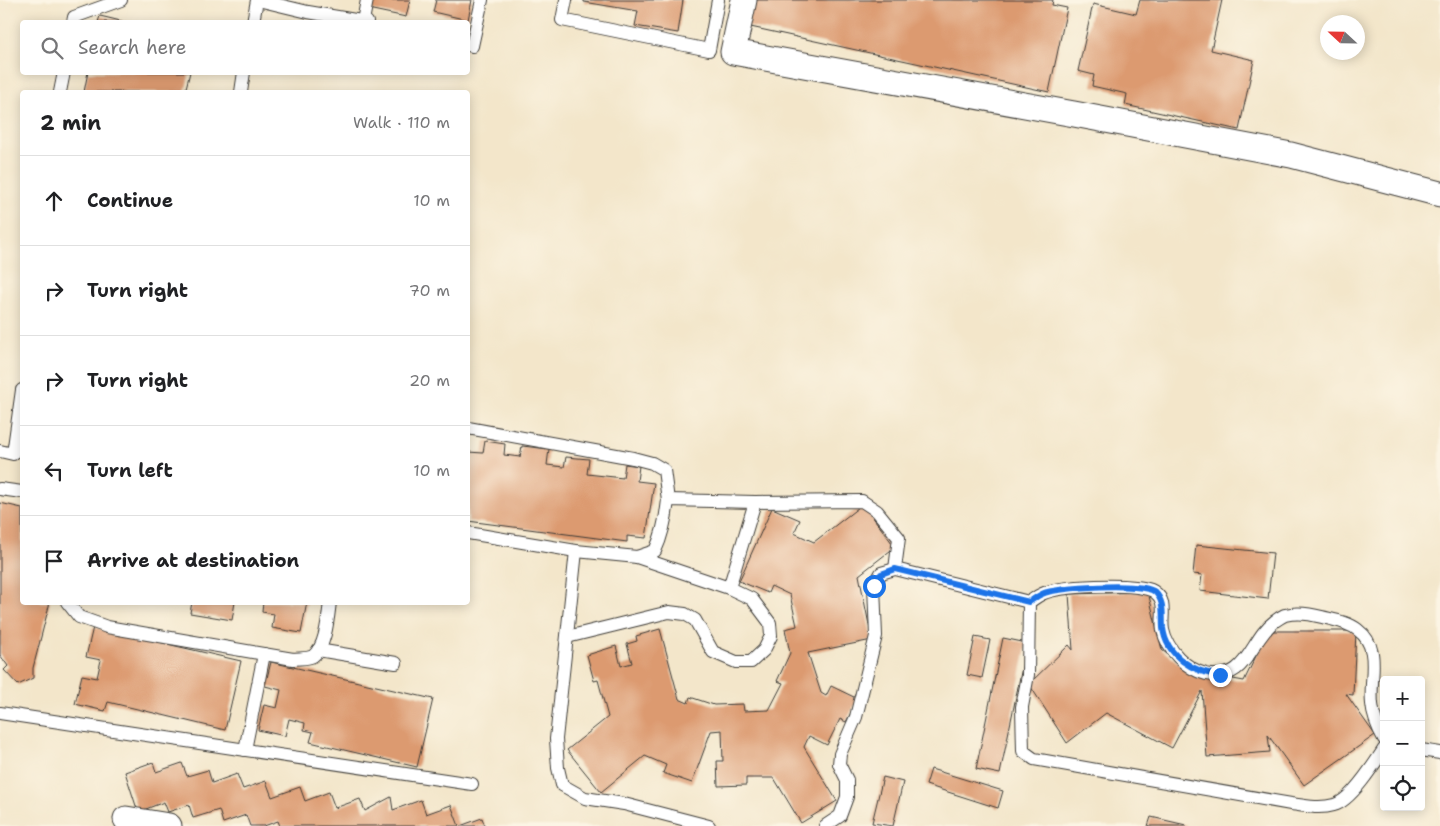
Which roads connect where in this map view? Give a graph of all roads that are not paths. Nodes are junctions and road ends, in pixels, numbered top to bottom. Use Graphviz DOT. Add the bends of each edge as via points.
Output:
graph roads {
  1 [pos="121,0"];
  2 [pos="257,0"];
  3 [pos="367,0"];
  4 [pos="482,0"];
  5 [pos="566,0"];
  6 [pos="718,0"];
  7 [pos="744,0"];
  8 [pos="309,6"];
  9 [pos="73,20"];
  10 [pos="253,20"];
  11 [pos="358,20"];
  12 [pos="365,20"];
  13 [pos="470,46"];
  14 [pos="63,75"];
  15 [pos="244,75"];
  16 [pos="60,90"];
  17 [pos="241,90"];
  18 [pos="1440,194"];
  19 [pos="20,403"];
  20 [pos="470,428"];
  21 [pos="12,454"];
  22 [pos="0,489"];
  23 [pos="20,492"];
  24 [pos="668,500"];
  25 [pos="755,502"];
  26 [pos="470,533"];
  27 [pos="576,551"];
  28 [pos="637,557"];
  29 [pos="895,569"];
  30 [pos="728,588"];
  31 [pos="1029,602"];
  32 [pos="70,605"];
  33 [pos="329,605"];
  34 [pos="567,636"];
  35 [pos="318,650"];
  36 [pos="264,654"];
  37 [pos="396,663"];
  38 [pos="0,713"];
  39 [pos="1380,731"];
  40 [pos="245,750"];
  41 [pos="1425,751"];
  42 [pos="1440,753"];
  43 [pos="1380,755"];
  44 [pos="472,784"];
  45 [pos="126,818"];
  46 [pos="170,826"];
  47 [pos="709,826"];
  48 [pos="825,826"];
  1 -- 9 [label="lane" via="74,17"];
  2 -- 8 [label="lane"];
  2 -- 10 [label="lane"];
  3 -- 12 [label="lane"];
  4 -- 13 [label="lane"];
  5 -- 6 [label="lane" via="562,20 709,50"];
  7 -- 18 [label="street" via="733,52 1290,155"];
  8 -- 11 [label="lane"];
  14 -- 16 [label="lane"];
  15 -- 17 [label="lane"];
  19 -- 21 [label="lane"];
  20 -- 24 [label="lane" via="652,463 664,470"];
  22 -- 23 [label="lane"];
  24 -- 25 [label="lane"];
  24 -- 28 [label="lane" via="664,526 655,551"];
  25 -- 29 [label="lane" via="862,501 877,511 899,538"];
  25 -- 30 [label="lane"];
  26 -- 27 [label="lane"];
  27 -- 28 [label="lane"];
  27 -- 34 [label="lane"];
  28 -- 30 [label="lane"];
  29 -- 31 [label="lane"];
  29 -- 48 [label="lane" via="881,574 874,586 876,636 856,716 840,754 839,764 847,780 847,797 840,816"];
  30 -- 34 [label="lane" via="752,599 770,623 771,636 764,650 751,662 736,662 713,652 695,620 685,614 669,612"];
  31 -- 39 [label="lane" via="1042,594 1062,589 1102,586 1153,590 1162,600 1163,630 1176,655 1206,674 1220,675 1240,668 1270,625 1284,615 1308,614 1342,622 1357,629 1367,639 1374,660 1371,703"];
  31 -- 43 [label="lane" via="1028,675 1022,730 1024,750 1034,758 1320,808 1337,805 1353,791"];
  32 -- 36 [label="lane" via="80,617 108,627"];
  33 -- 35 [label="lane" via="324,637"];
  34 -- 47 [label="lane" via="556,739 562,785 584,798 624,804"];
  35 -- 36 [label="lane" via="311,657 293,659"];
  35 -- 37 [label="lane"];
  36 -- 40 [label="lane"];
  38 -- 40 [label="lane"];
  40 -- 44 [label="lane"];
  41 -- 42 [label="lane"];
  45 -- 46 [label="street"];
}
